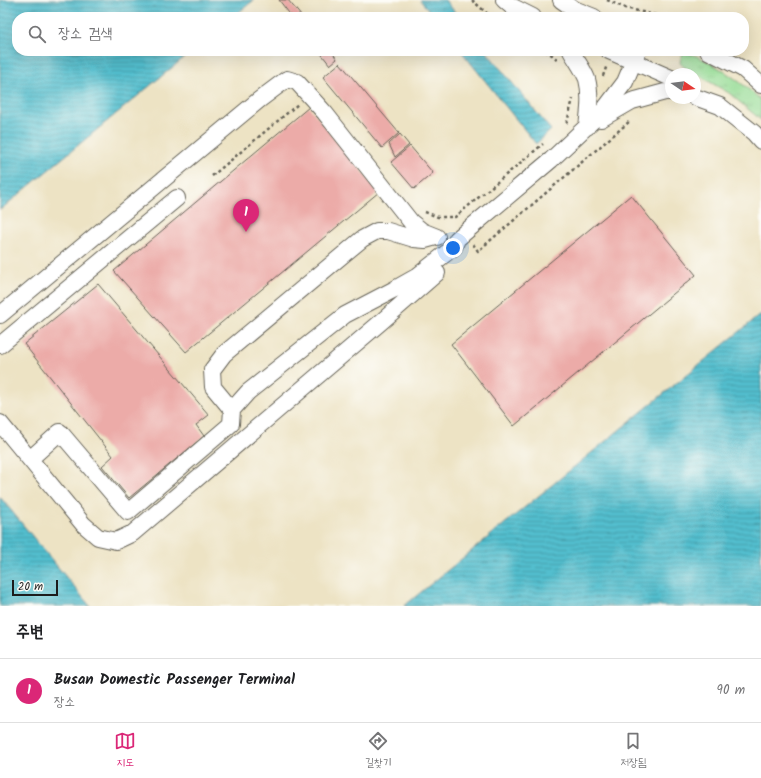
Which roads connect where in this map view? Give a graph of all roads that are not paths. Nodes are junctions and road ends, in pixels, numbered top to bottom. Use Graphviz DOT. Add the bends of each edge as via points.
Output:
graph roads {
  1 [pos="504,0"];
  2 [pos="561,0"];
  3 [pos="523,12"];
  4 [pos="582,12"];
  5 [pos="609,56"];
  6 [pos="636,56"];
  7 [pos="718,56"];
  8 [pos="567,58"];
  9 [pos="665,74"];
  10 [pos="761,85"];
  11 [pos="665,92"];
  12 [pos="701,95"];
  13 [pos="701,99"];
  14 [pos="720,106"];
  15 [pos="587,127"];
  16 [pos="761,141"];
  17 [pos="177,198"];
  18 [pos="438,236"];
  19 [pos="458,239"];
  20 [pos="0,315"];
  21 [pos="0,345"];
  22 [pos="232,410"];
  23 [pos="0,423"];
  24 [pos="30,459"];
  1 -- 3 [label="street"];
  2 -- 4 [label="street"];
  5 -- 6 [label="street"];
  6 -- 9 [label="street"];
  6 -- 15 [label="street" via="626,82"];
  7 -- 10 [label="street" via="743,69"];
  8 -- 15 [label="street" via="579,64 586,78 590,108"];
  11 -- 15 [label="street" via="632,100"];
  12 -- 14 [label="street"];
  13 -- 14 [label="street"];
  14 -- 16 [label="street"];
  15 -- 19 [label="street"];
  17 -- 21 [label="street"];
  18 -- 19 [label="street"];
  18 -- 20 [label="street" via="422,231 412,222 325,113 297,82 287,80 259,100"];
  18 -- 22 [label="street" via="425,240 414,239 388,231 377,231 367,236 224,354 212,370 212,387"];
  19 -- 22 [label="street" via="416,277 345,314 248,392"];
  19 -- 24 [label="street" via="441,270 133,533 116,541 98,537 83,524"];
  22 -- 24 [label="street" via="231,424 128,512 60,432"];
  23 -- 24 [label="street"];
}
